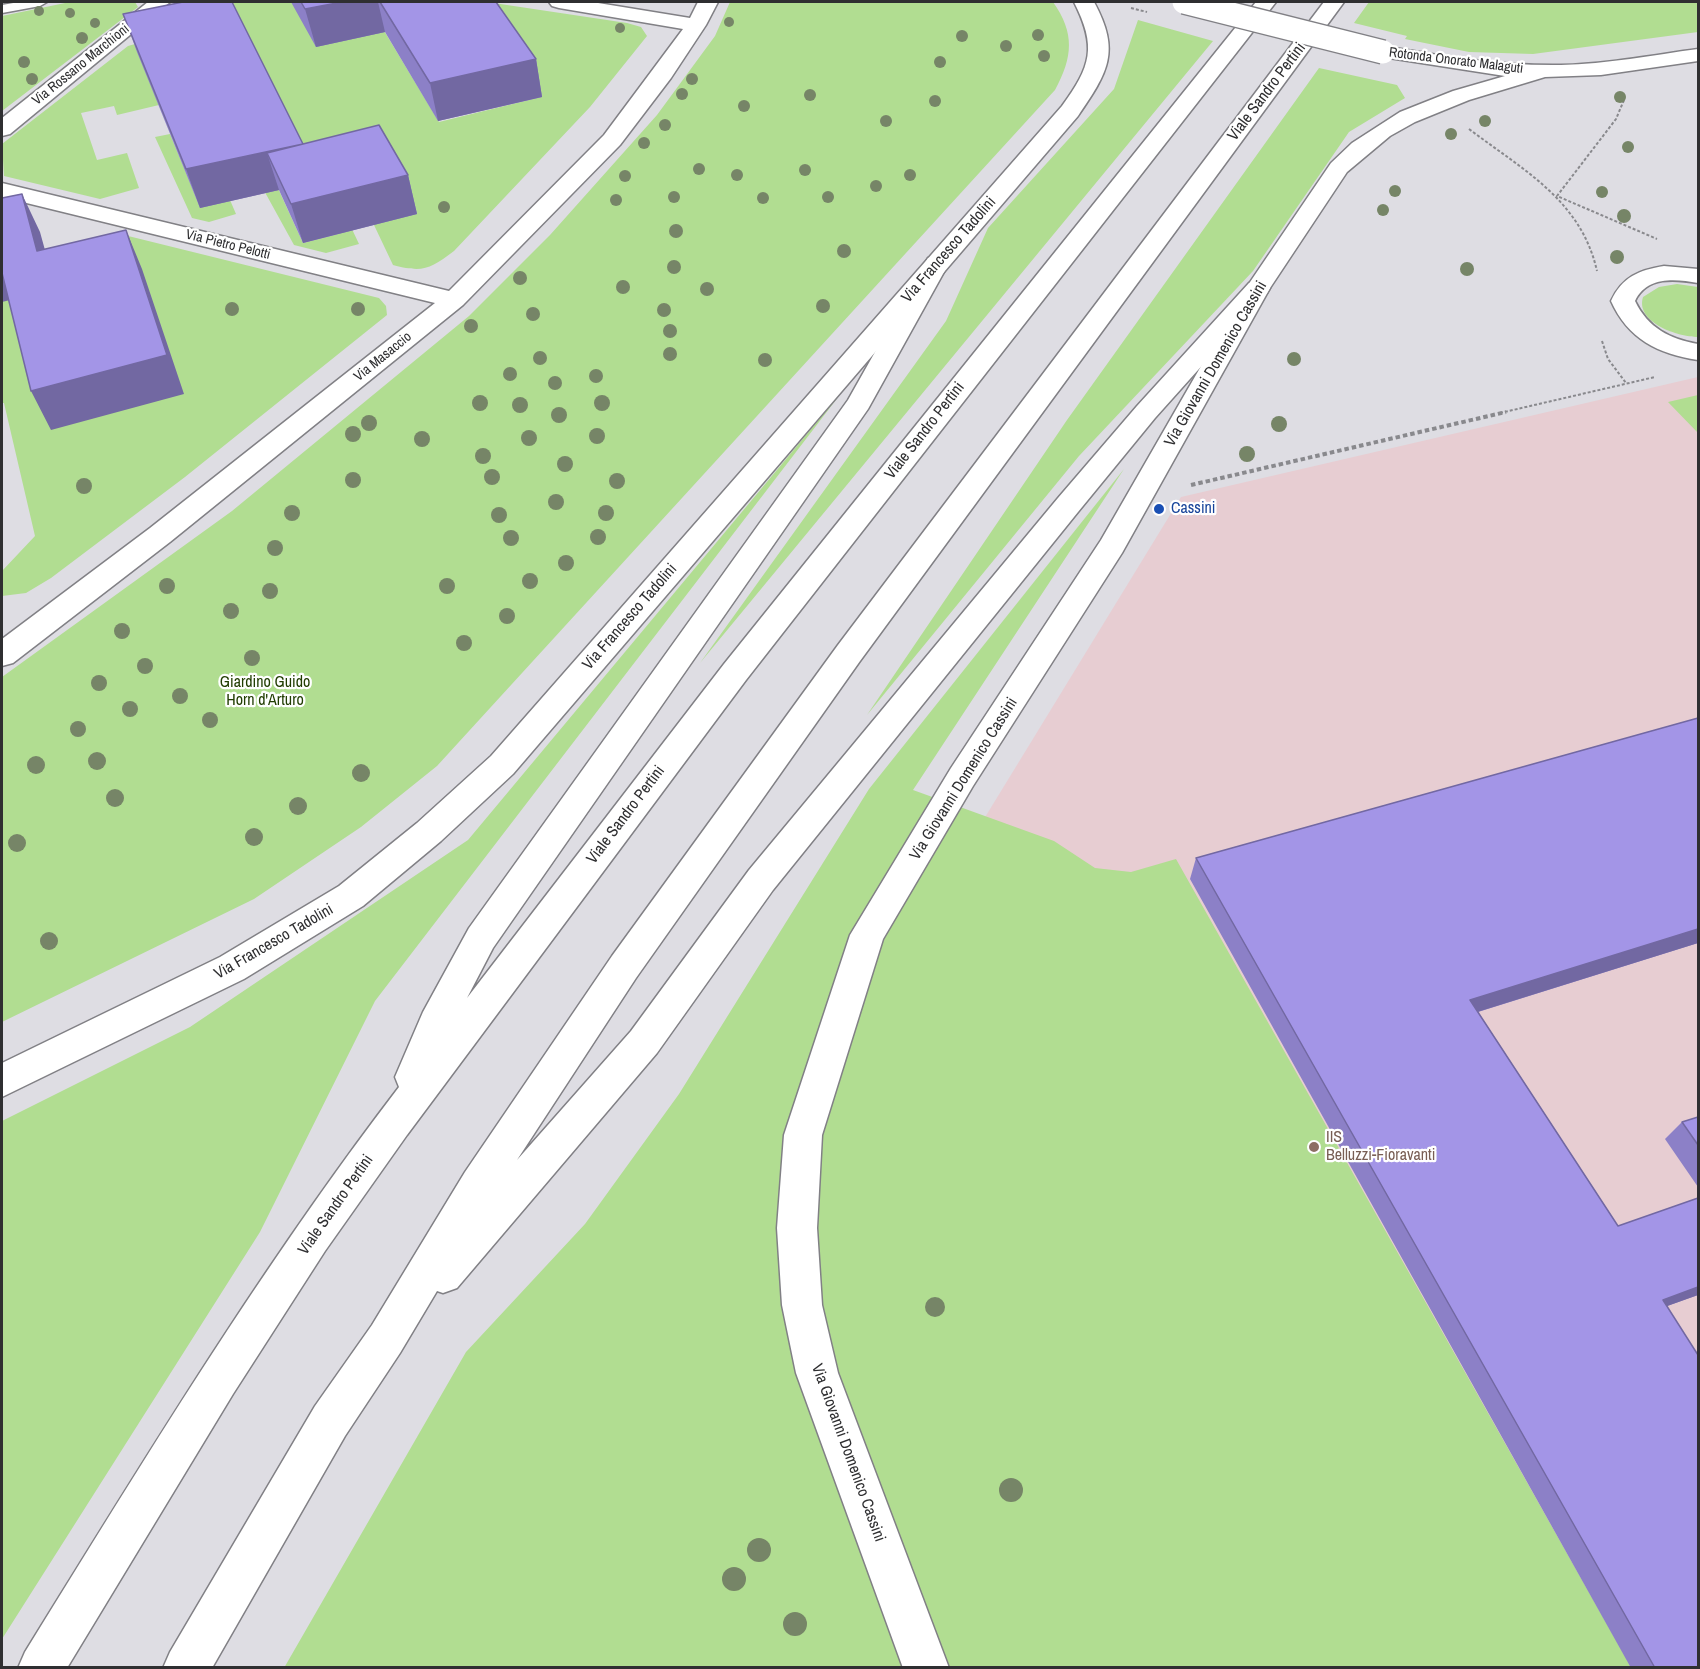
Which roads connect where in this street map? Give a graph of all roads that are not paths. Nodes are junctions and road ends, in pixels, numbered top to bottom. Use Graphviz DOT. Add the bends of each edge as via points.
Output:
graph roads {
  1 [pos="40,2"];
  2 [pos="160,2"];
  3 [pos="559,2"];
  4 [pos="708,2"];
  5 [pos="1084,2"];
  6 [pos="1184,2"];
  7 [pos="1266,2"];
  8 [pos="1334,2"];
  9 [pos="2,9"];
  10 [pos="696,25"];
  11 [pos="1698,56"];
  12 [pos="1544,71"];
  13 [pos="2,129"];
  14 [pos="2,190"];
  15 [pos="937,263"];
  16 [pos="1698,276"];
  17 [pos="1258,288"];
  18 [pos="454,300"];
  19 [pos="1698,352"];
  20 [pos="2,627"];
  21 [pos="30,636"];
  22 [pos="2,655"];
  23 [pos="2,1081"];
  24 [pos="394,1123"];
  25 [pos="386,1339"];
  26 [pos="41,1668"];
  27 [pos="186,1668"];
  28 [pos="926,1668"];
  1 -- 9 [label="lane"];
  2 -- 13 [label="main road, Via Rossano Marchioni"];
  3 -- 10 [label="main road"];
  4 -- 10 [label="main road, Via Masaccio"];
  5 -- 15 [label="main road, Via Francesco Tadolini" via="1101,40 1100,59 1089,85"];
  6 -- 12 [label="main road, Rotonda Onorato Malaguti, bridge" via="1383,52 1498,69"];
  7 -- 24 [label="main road, Viale Sandro Pertini" via="735,672"];
  8 -- 25 [label="main road, Viale Sandro Pertini" via="856,644 630,957 479,1185"];
  10 -- 18 [label="main road, Via Masaccio" via="612,140"];
  11 -- 12 [label="main road, Rotonda Onorato Malaguti"];
  12 -- 17 [label="main road, Via Giovanni Domenico Cassini" via="1442,102 1370,138 1339,168"];
  14 -- 18 [label="main road, Via Pietro Pelotti"];
  15 -- 23 [label="main road, Via Francesco Tadolini" via="502,765 429,832 351,896 232,968"];
  15 -- 24 [label="main road" via="859,403 481,938 436,1023"];
  16 -- 19 [label="main road" via="1653,275 1632,285 1623,302 1629,318 1643,333 1672,348"];
  17 -- 25 [label="main road" via="1146,412 768,871 644,1042"];
  17 -- 28 [label="main road, Via Giovanni Domenico Cassini" via="1112,546 962,777 867,935 803,1135 797,1228 802,1305 815,1362"];
  18 -- 21 [label="main road, Via Masaccio"];
  20 -- 21 [label="main road"];
  21 -- 22 [label="main road, Via Masaccio"];
  24 -- 26 [label="main road, Viale Sandro Pertini" via="311,1238 218,1380"];
  25 -- 27 [label="main road, Viale Sandro Pertini" via="330,1421"];
}
